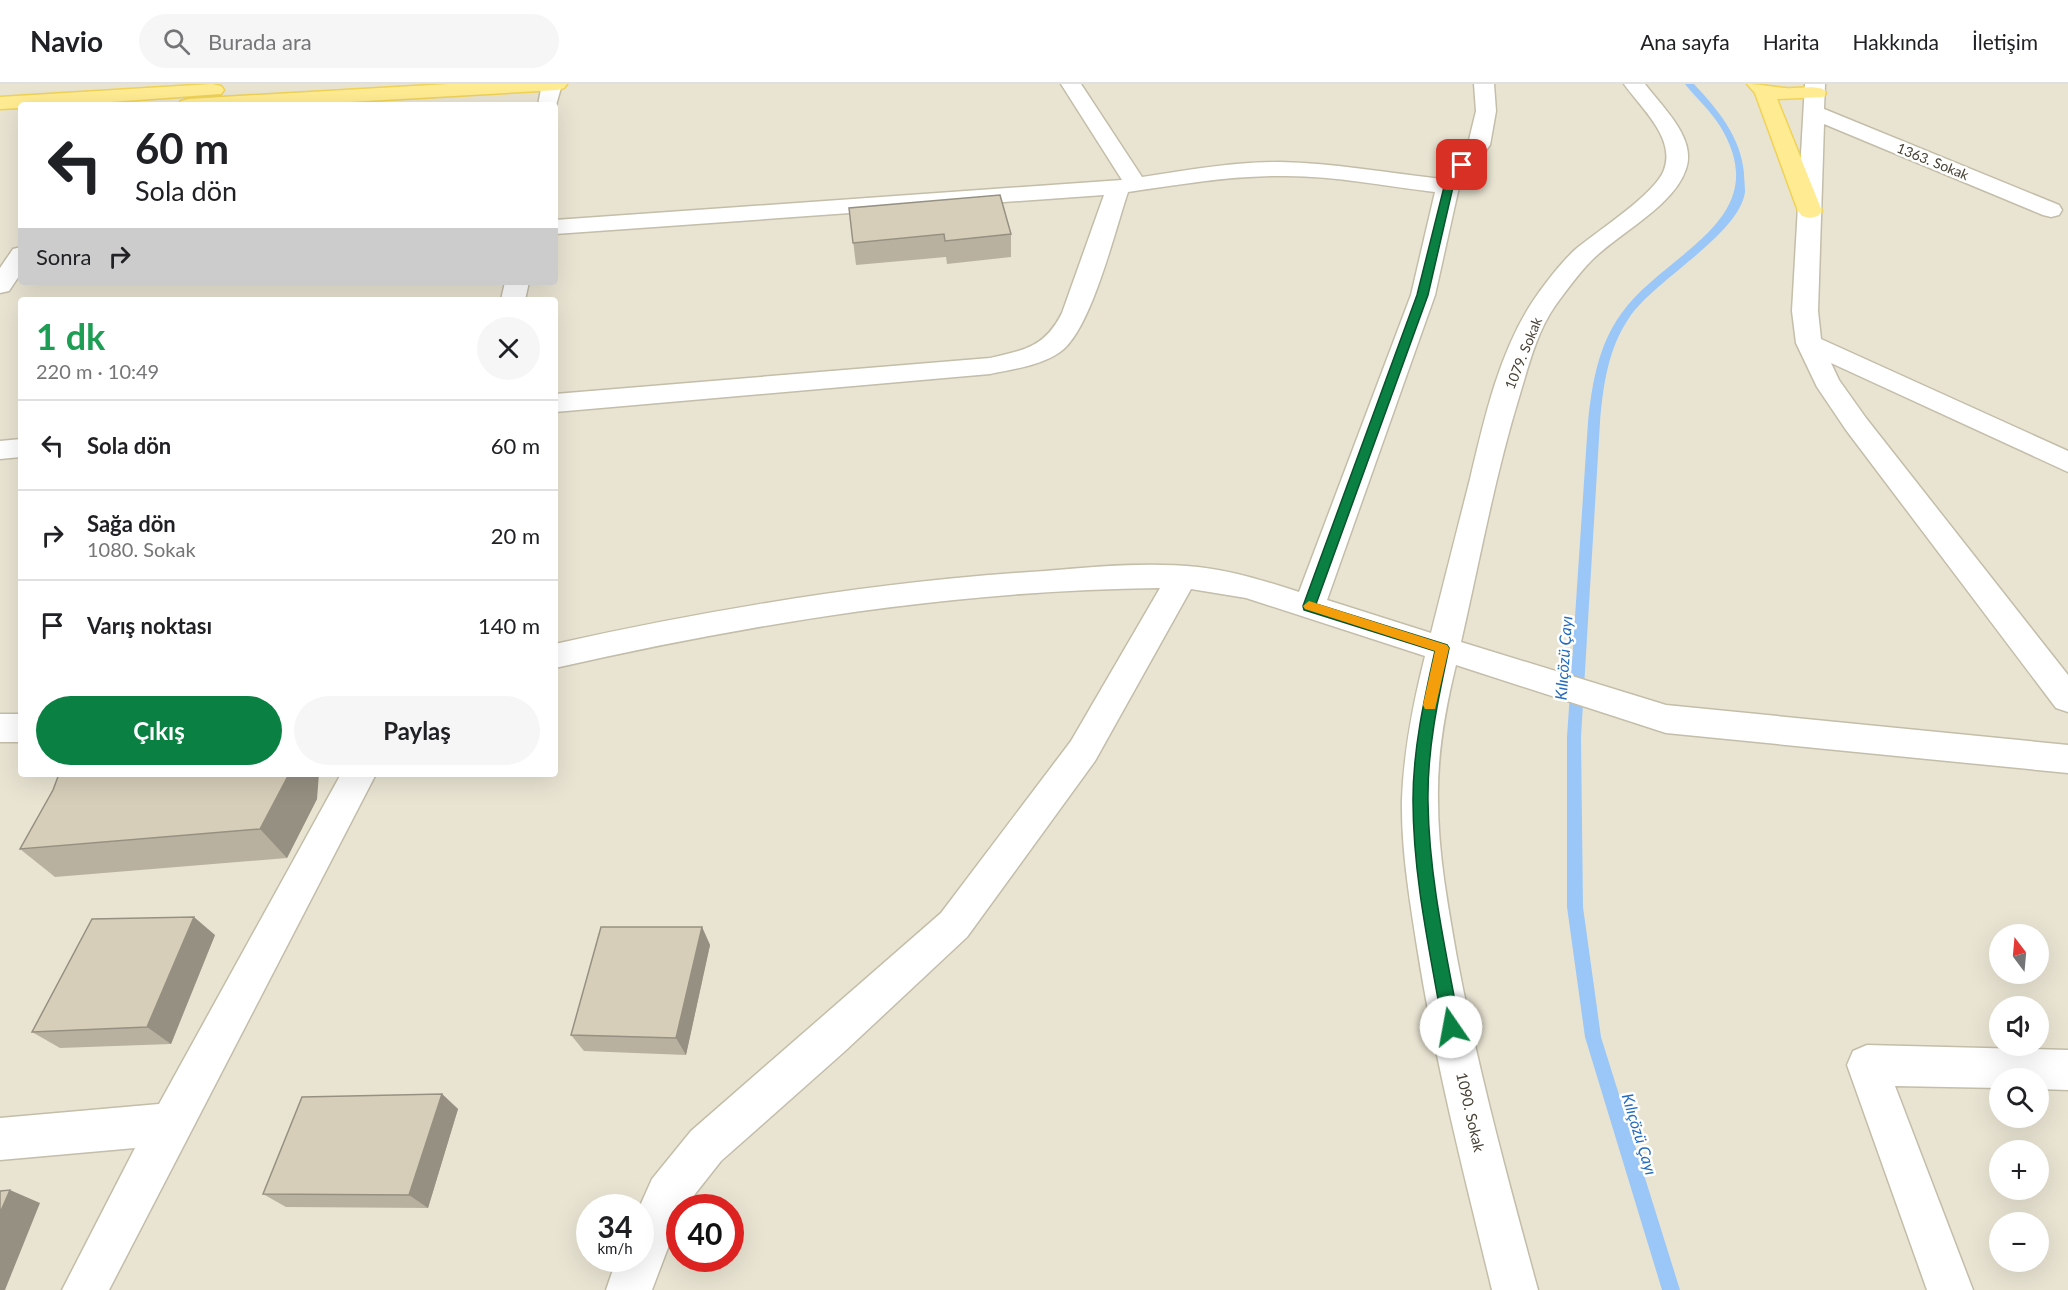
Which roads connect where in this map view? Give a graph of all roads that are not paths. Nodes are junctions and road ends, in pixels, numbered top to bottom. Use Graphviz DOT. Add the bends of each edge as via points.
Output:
graph roads {
  1 [pos="321,84"];
  2 [pos="552,84"];
  3 [pos="557,84"];
  4 [pos="1071,84"];
  5 [pos="1484,84"];
  6 [pos="1634,84"];
  7 [pos="1761,87"];
  8 [pos="129,89"];
  9 [pos="1815,97"];
  10 [pos="240,102"];
  11 [pos="549,102"];
  12 [pos="0,103"];
  13 [pos="18,115"];
  14 [pos="0,116"];
  15 [pos="1127,186"];
  16 [pos="1448,187"];
  17 [pos="2051,210"];
  18 [pos="1810,211"];
  19 [pos="558,227"];
  20 [pos="15,257"];
  21 [pos="0,286"];
  22 [pos="1809,343"];
  23 [pos="558,403"];
  24 [pos="18,448"];
  25 [pos="0,450"];
  26 [pos="2068,462"];
  27 [pos="1182,577"];
  28 [pos="1309,606"];
  29 [pos="1442,648"];
  30 [pos="558,655"];
  31 [pos="2068,699"];
  32 [pos="0,728"];
  33 [pos="18,728"];
  34 [pos="2068,759"];
  35 [pos="357,777"];
  36 [pos="2068,1070"];
  37 [pos="171,1124"];
  38 [pos="0,1138"];
  39 [pos="654,1225"];
  40 [pos="635,1272"];
  41 [pos="85,1290"];
  42 [pos="629,1290"];
  43 [pos="1515,1290"];
  44 [pos="1950,1290"];
  1 -- 8 [label="main road"];
  2 -- 3 [label="main road"];
  2 -- 10 [label="main road"];
  2 -- 11 [label="street"];
  4 -- 15 [label="street"];
  5 -- 16 [label="street" via="1486,111 1479,145"];
  6 -- 29 [label="street, 1079. Sokak" via="1672,134 1678,154 1675,171 1663,190 1583,255 1544,303 1531,327 1496,428"];
  7 -- 9 [label="main road"];
  7 -- 18 [label="main road"];
  8 -- 12 [label="main road"];
  9 -- 17 [label="street, 1363. Sokak"];
  9 -- 18 [label="street"];
  13 -- 14 [label="main road"];
  15 -- 16 [label="street" via="1216,172 1280,169"];
  15 -- 19 [label="street"];
  15 -- 23 [label="street" via="1064,335 1050,347 1026,358 990,366"];
  16 -- 28 [label="street" via="1422,295"];
  18 -- 22 [label="street" via="1805,311"];
  20 -- 21 [label="street"];
  22 -- 26 [label="street"];
  22 -- 31 [label="street" via="1826,381 1856,424"];
  24 -- 25 [label="street"];
  27 -- 28 [label="street" via="1247,587"];
  27 -- 30 [label="street" via="930,591 802,607"];
  27 -- 39 [label="street" via="1083,751 954,925 706,1146 667,1194"];
  28 -- 29 [label="street"];
  29 -- 34 [label="street" via="1666,718"];
  29 -- 43 [label="street, 1090. Sokak" via="1426,721 1420,800 1425,883 1449,1016"];
  32 -- 33 [label="street"];
  35 -- 37 [label="street"];
  36 -- 44 [label="street" via="1867,1065"];
  37 -- 38 [label="street"];
  37 -- 41 [label="street"];
  40 -- 42 [label="street"];
}
